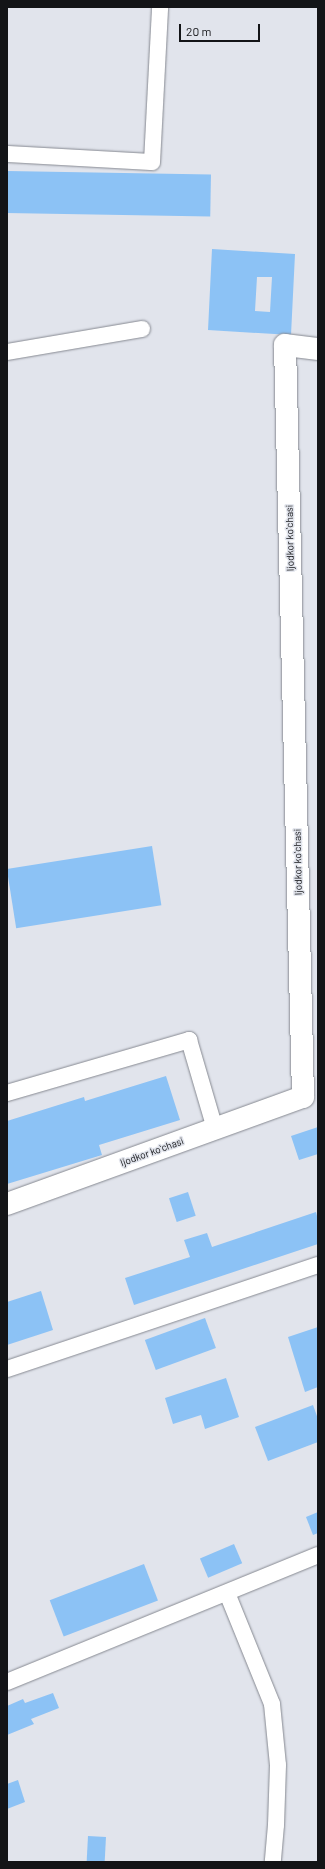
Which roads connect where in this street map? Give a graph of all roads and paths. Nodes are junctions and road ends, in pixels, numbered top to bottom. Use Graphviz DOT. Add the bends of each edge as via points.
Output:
graph roads {
  1 [pos="160,7"];
  2 [pos="7,154"];
  3 [pos="142,329"];
  4 [pos="318,349"];
  5 [pos="7,352"];
  6 [pos="7,1093"];
  7 [pos="215,1129"];
  8 [pos="7,1204"];
  9 [pos="318,1265"];
  10 [pos="7,1369"];
  11 [pos="318,1555"];
  12 [pos="227,1593"];
  13 [pos="7,1682"];
  14 [pos="273,1862"];
  1 -- 2 [label="lane" via="152,162"];
  3 -- 5 [label="lane"];
  4 -- 7 [label="street, Ijodkor koʻchasi" via="285,345 303,1097"];
  6 -- 7 [label="lane" via="189,1040"];
  7 -- 8 [label="street, Ijodkor koʻchasi"];
  9 -- 10 [label="lane"];
  11 -- 12 [label="lane"];
  12 -- 13 [label="lane"];
  12 -- 14 [label="lane" via="272,1704 278,1765"];
}
